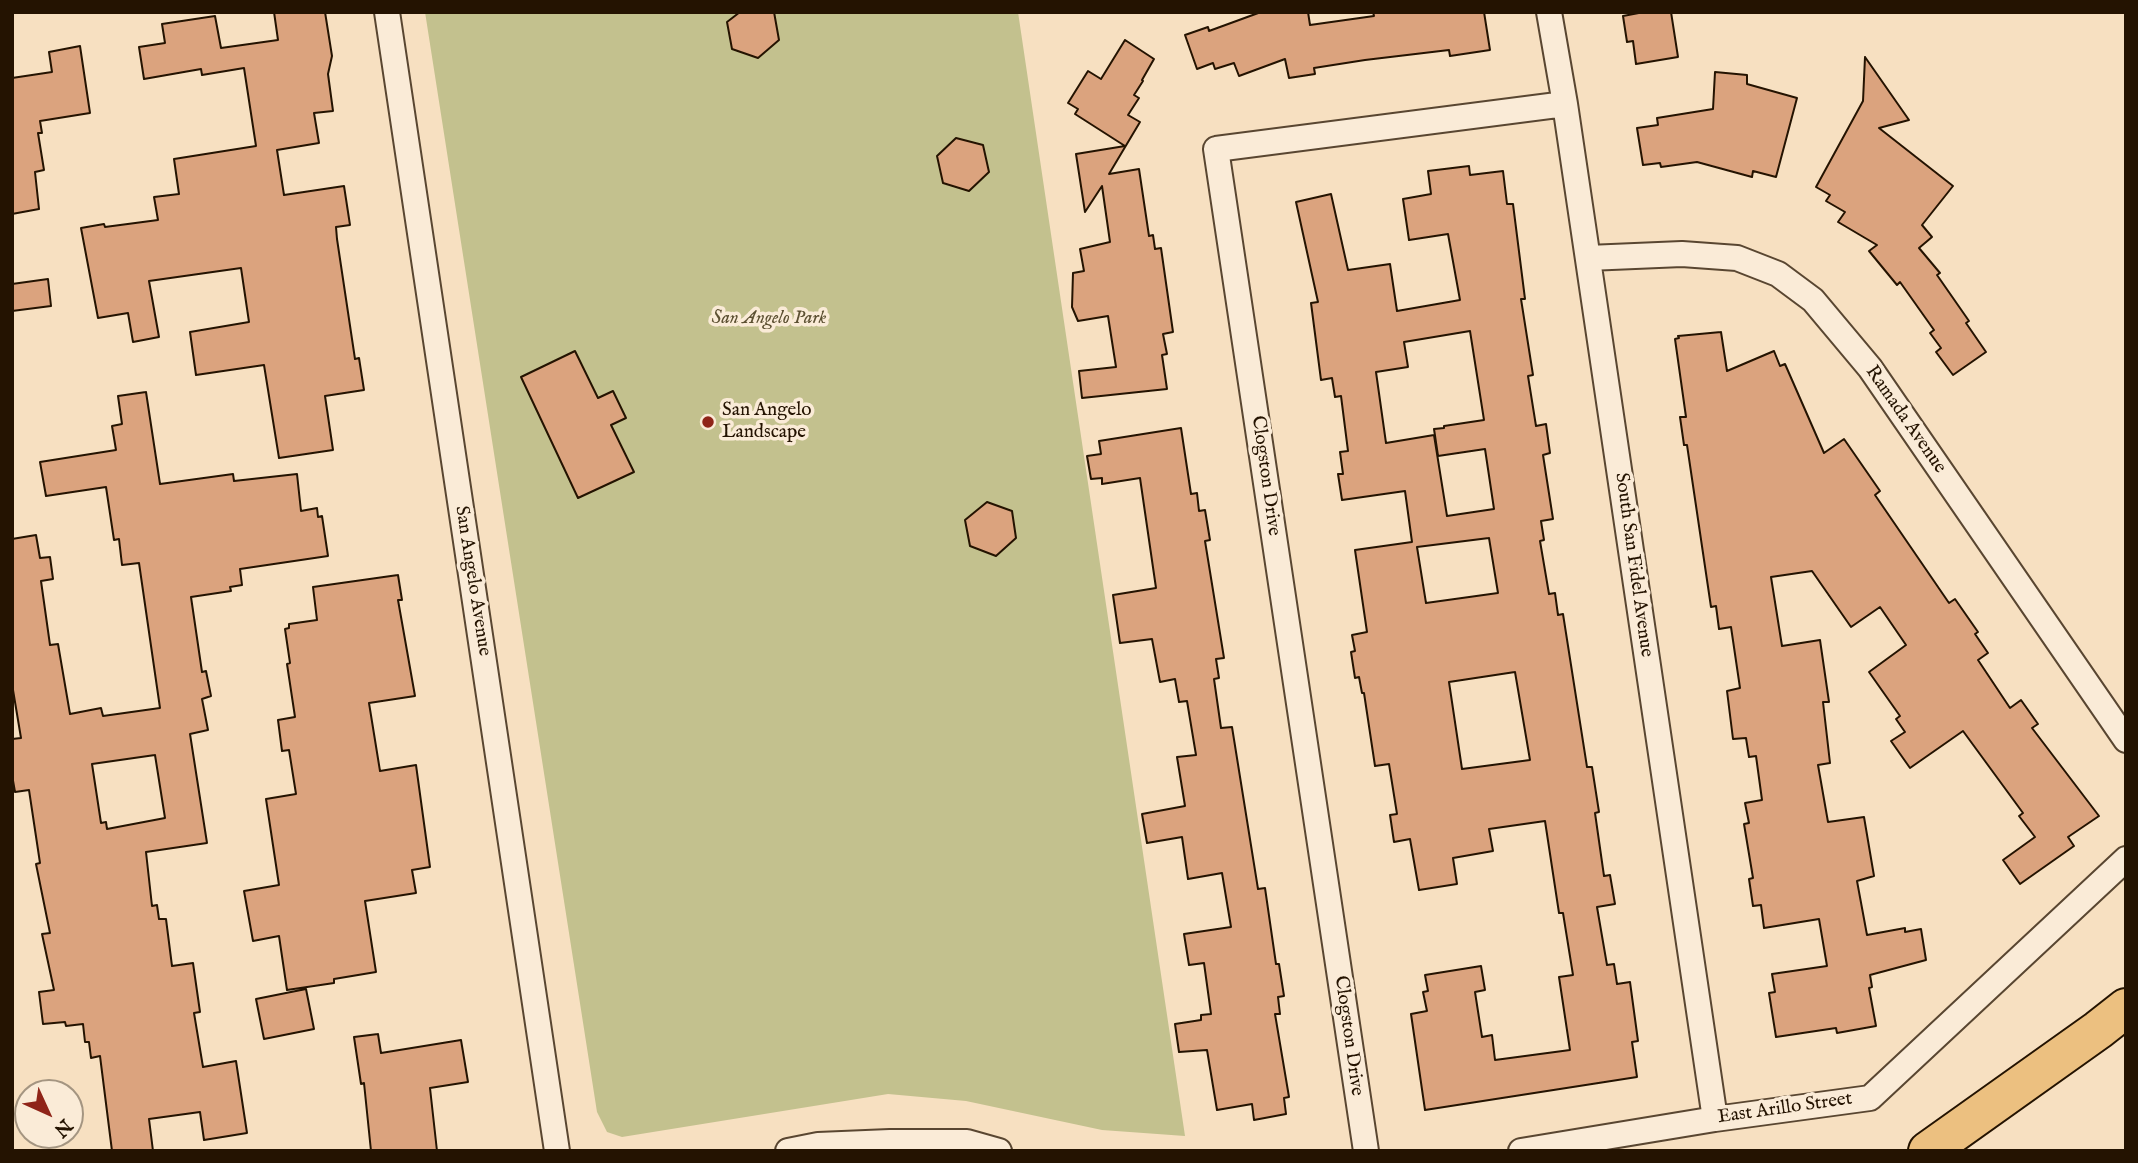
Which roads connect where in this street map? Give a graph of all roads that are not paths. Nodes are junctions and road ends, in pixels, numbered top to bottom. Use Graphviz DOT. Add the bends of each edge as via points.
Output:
graph roads {
  1 [pos="387,12"];
  2 [pos="1549,12"];
  3 [pos="1565,104"];
  4 [pos="1588,258"];
  5 [pos="2126,740"];
  6 [pos="2126,859"];
  7 [pos="2126,1008"];
  8 [pos="1715,1119"];
  9 [pos="557,1151"];
  10 [pos="788,1151"];
  11 [pos="999,1151"];
  12 [pos="1366,1151"];
  13 [pos="1521,1151"];
  14 [pos="1928,1151"];
  1 -- 9 [label="street, San Angelo Avenue"];
  2 -- 3 [label="street, South San Fidel Avenue"];
  3 -- 4 [label="street, South San Fidel Avenue"];
  3 -- 12 [label="street, Clogston Drive" via="1216,149"];
  4 -- 5 [label="street, Ramada Avenue" via="1682,254 1737,258 1778,274 1813,300 1870,368"];
  4 -- 8 [label="street, South San Fidel Avenue"];
  6 -- 8 [label="street, East Arillo Street" via="1870,1098"];
  7 -- 14 [label="highway"];
  8 -- 13 [label="street, East Arillo Street"];
  10 -- 11 [label="street" via="818,1145 967,1142"];
}
